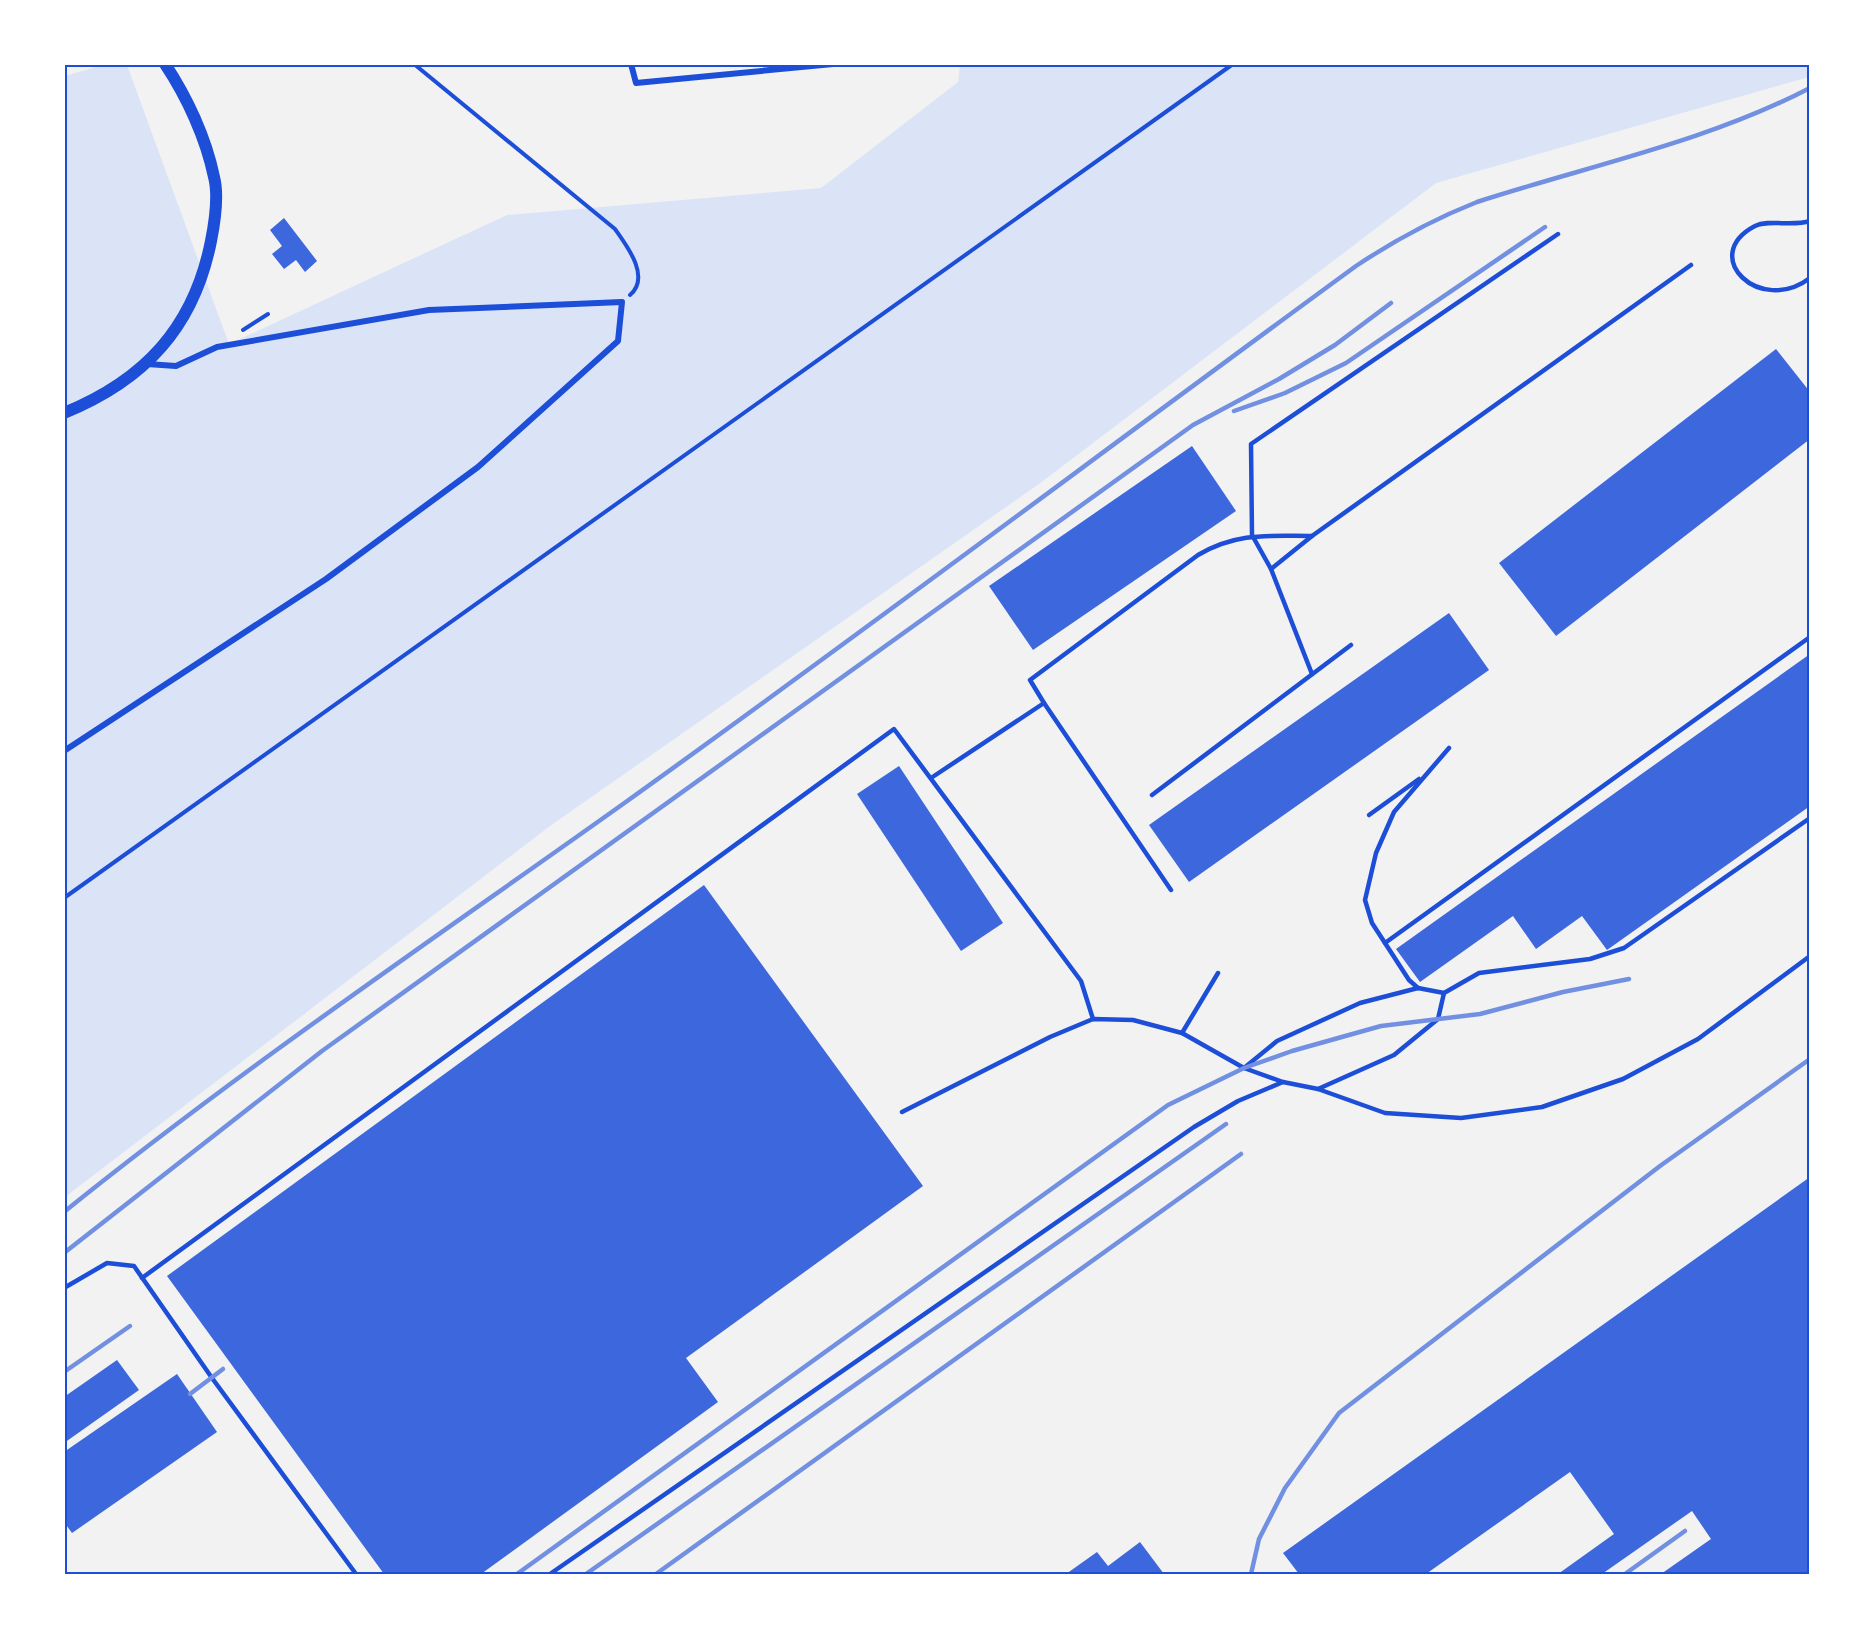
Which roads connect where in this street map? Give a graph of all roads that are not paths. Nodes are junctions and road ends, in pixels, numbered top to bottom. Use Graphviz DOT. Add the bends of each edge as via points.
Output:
graph roads {
  1 [pos="165,64"];
  2 [pos="631,64"];
  3 [pos="833,65"];
  4 [pos="1809,221"];
  5 [pos="1558,234"];
  6 [pos="1691,266"];
  7 [pos="1809,279"];
  8 [pos="146,364"];
  9 [pos="64,413"];
  10 [pos="1252,535"];
  11 [pos="1312,536"];
  12 [pos="1271,569"];
  13 [pos="1809,637"];
  14 [pos="1351,645"];
  15 [pos="1312,674"];
  16 [pos="1044,703"];
  17 [pos="1449,748"];
  18 [pos="64,751"];
  19 [pos="1426,774"];
  20 [pos="931,778"];
  21 [pos="1152,795"];
  22 [pos="1369,815"];
  23 [pos="1809,818"];
  24 [pos="1171,890"];
  25 [pos="1384,943"];
  26 [pos="1809,956"];
  27 [pos="1218,973"];
  28 [pos="1418,988"];
  29 [pos="1444,993"];
  30 [pos="1093,1020"];
  31 [pos="1182,1033"];
  32 [pos="1244,1068"];
  33 [pos="1283,1082"];
  34 [pos="1318,1089"];
  35 [pos="902,1112"];
  36 [pos="142,1278"];
  37 [pos="64,1287"];
  38 [pos="356,1575"];
  39 [pos="550,1575"];
  1 -- 8 [label="main road" via="198,126 215,178 215,208 208,256 191,304"];
  2 -- 3 [label="street" via="636,83"];
  4 -- 7 [label="lane" via="1758,225 1744,233 1733,247 1731,261 1740,275 1757,287 1775,292"];
  5 -- 10 [label="lane" via="1251,444"];
  6 -- 11 [label="lane"];
  8 -- 9 [label="main road" via="109,393"];
  8 -- 18 [label="street" via="176,366 217,346 429,310 622,302 618,341 478,467 326,579"];
  10 -- 11 [label="lane"];
  10 -- 12 [label="lane"];
  10 -- 16 [label="lane" via="1218,543 1198,555 1030,680"];
  11 -- 12 [label="lane"];
  12 -- 15 [label="lane"];
  13 -- 25 [label="lane"];
  14 -- 15 [label="lane"];
  15 -- 21 [label="lane"];
  16 -- 20 [label="lane"];
  16 -- 24 [label="lane"];
  17 -- 19 [label="lane"];
  19 -- 22 [label="lane"];
  19 -- 25 [label="lane" via="1394,812 1369,881 1365,900"];
  20 -- 30 [label="lane" via="1081,981"];
  20 -- 36 [label="lane" via="894,729"];
  23 -- 29 [label="lane" via="1624,948 1590,959 1479,973"];
  25 -- 28 [label="lane"];
  26 -- 34 [label="lane" via="1698,1039 1623,1079 1542,1107 1461,1118 1385,1113"];
  27 -- 31 [label="lane"];
  28 -- 29 [label="lane"];
  28 -- 32 [label="lane" via="1340,1012 1277,1041"];
  29 -- 34 [label="lane" via="1438,1019 1394,1055"];
  30 -- 31 [label="lane" via="1133,1020"];
  30 -- 35 [label="lane" via="1050,1036"];
  31 -- 32 [label="lane"];
  32 -- 33 [label="lane"];
  33 -- 34 [label="lane"];
  33 -- 39 [label="lane" via="1238,1101 1194,1127"];
  36 -- 37 [label="lane" via="134,1266 107,1263"];
  36 -- 38 [label="lane"];
}
